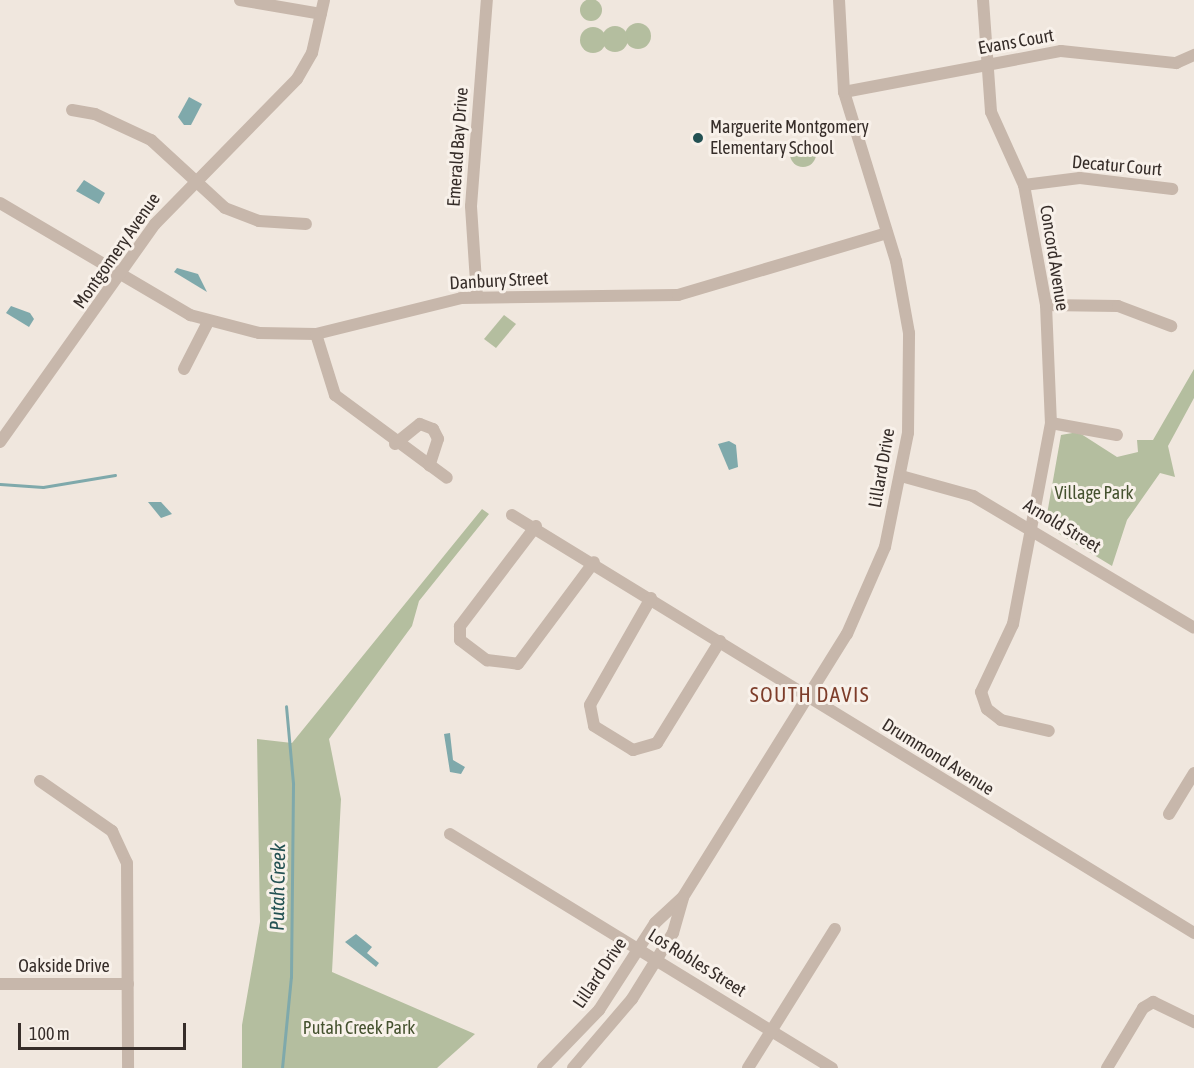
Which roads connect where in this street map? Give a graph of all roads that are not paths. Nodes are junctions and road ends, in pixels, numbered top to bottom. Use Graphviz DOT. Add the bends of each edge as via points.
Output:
graph roads {
  1 [pos="240,0"];
  2 [pos="324,0"];
  3 [pos="487,0"];
  4 [pos="839,0"];
  5 [pos="982,0"];
  6 [pos="321,14"];
  7 [pos="1194,55"];
  8 [pos="985,66"];
  9 [pos="843,92"];
  10 [pos="72,110"];
  11 [pos="195,182"];
  12 [pos="1024,185"];
  13 [pos="1172,189"];
  14 [pos="0,203"];
  15 [pos="306,224"];
  16 [pos="887,232"];
  17 [pos="122,276"];
  18 [pos="477,297"];
  19 [pos="1046,305"];
  20 [pos="208,322"];
  21 [pos="1171,326"];
  22 [pos="316,334"];
  23 [pos="184,369"];
  24 [pos="1051,423"];
  25 [pos="1117,435"];
  26 [pos="0,442"];
  27 [pos="395,444"];
  28 [pos="429,466"];
  29 [pos="901,476"];
  30 [pos="447,478"];
  31 [pos="512,515"];
  32 [pos="536,526"];
  33 [pos="1030,527"];
  34 [pos="594,562"];
  35 [pos="651,598"];
  36 [pos="1194,628"];
  37 [pos="720,641"];
  38 [pos="809,697"];
  39 [pos="1049,731"];
  40 [pos="1194,773"];
  41 [pos="40,781"];
  42 [pos="1168,814"];
  43 [pos="450,834"];
  44 [pos="683,897"];
  45 [pos="835,929"];
  46 [pos="1194,933"];
  47 [pos="639,948"];
  48 [pos="657,959"];
  49 [pos="0,984"];
  50 [pos="128,984"];
  51 [pos="1194,1022"];
  52 [pos="772,1030"];
  53 [pos="128,1068"];
  54 [pos="543,1068"];
  55 [pos="573,1068"];
  56 [pos="748,1068"];
  57 [pos="832,1068"];
  58 [pos="1107,1068"];
  1 -- 6 [label="street"];
  2 -- 6 [label="street, Montgomery Avenue"];
  3 -- 18 [label="street, Emerald Bay Drive" via="471,206"];
  4 -- 9 [label="street, Lillard Drive"];
  5 -- 8 [label="street, Concord Avenue"];
  6 -- 11 [label="street, Montgomery Avenue" via="312,53 297,79"];
  7 -- 8 [label="street, Evans Court" via="1176,63 1061,51"];
  8 -- 9 [label="street, Evans Court"];
  8 -- 12 [label="street, Concord Avenue" via="991,112"];
  9 -- 16 [label="street, Lillard Drive"];
  10 -- 11 [label="street" via="95,114 151,140"];
  11 -- 15 [label="street" via="242,216"];
  11 -- 17 [label="street, Montgomery Avenue" via="155,224"];
  12 -- 13 [label="street, Decatur Court" via="1080,178"];
  12 -- 19 [label="street, Concord Avenue"];
  14 -- 17 [label="street, Danbury Street"];
  16 -- 18 [label="street, Danbury Street" via="678,295"];
  16 -- 29 [label="street, Lillard Drive" via="905,300 912,376"];
  17 -- 20 [label="street, Danbury Street"];
  17 -- 26 [label="street, Montgomery Avenue"];
  18 -- 22 [label="street, Danbury Street" via="421,306"];
  19 -- 21 [label="street" via="1118,306"];
  19 -- 24 [label="street, Concord Avenue"];
  20 -- 22 [label="street, Danbury Street" via="259,333"];
  20 -- 23 [label="street"];
  22 -- 27 [label="street" via="335,395"];
  24 -- 25 [label="street"];
  24 -- 33 [label="street, Concord Avenue" via="1045,475"];
  27 -- 28 [label="street"];
  27 -- 28 [label="street" via="420,424 433,429 438,439"];
  28 -- 30 [label="street"];
  29 -- 33 [label="street, Arnold Street" via="973,496"];
  29 -- 38 [label="street, Lillard Drive" via="872,583"];
  31 -- 32 [label="street, Drummond Avenue"];
  32 -- 34 [label="street, Drummond Avenue"];
  32 -- 34 [label="street" via="460,626 460,640 488,660 501,666 518,664"];
  33 -- 36 [label="street, Arnold Street"];
  33 -- 39 [label="street, Concord Avenue" via="1031,549 1013,624 981,692 987,709 1001,720"];
  34 -- 35 [label="street, Drummond Avenue"];
  35 -- 37 [label="street, Drummond Avenue"];
  35 -- 37 [label="street" via="590,705 591,720 604,732 633,750 657,743"];
  37 -- 38 [label="street, Drummond Avenue"];
  38 -- 44 [label="street, Lillard Drive"];
  38 -- 46 [label="street, Drummond Avenue"];
  40 -- 42 [label="street"];
  41 -- 50 [label="street" via="96,817 120,845 131,883"];
  43 -- 47 [label="street, Los Robles Street"];
  44 -- 47 [label="street, Lillard Drive" via="655,922"];
  44 -- 48 [label="street, Lillard Drive" via="673,933"];
  45 -- 52 [label="street"];
  47 -- 48 [label="street, Los Robles Street"];
  47 -- 54 [label="street, Lillard Drive" via="599,1010"];
  48 -- 52 [label="street, Los Robles Street"];
  48 -- 55 [label="street, Lillard Drive" via="618,1018"];
  49 -- 50 [label="street, Oakside Drive"];
  50 -- 53 [label="street"];
  51 -- 58 [label="street" via="1153,1002 1143,1008"];
  52 -- 56 [label="street"];
  52 -- 57 [label="street, Los Robles Street"];
}
